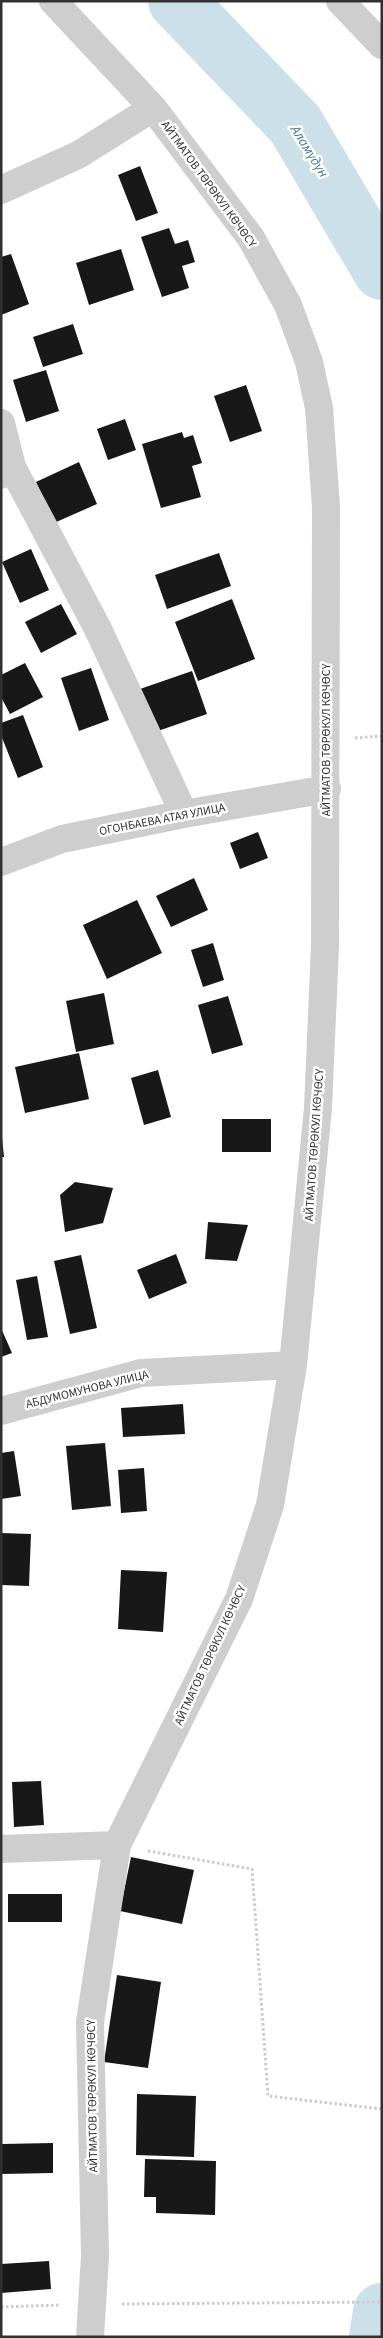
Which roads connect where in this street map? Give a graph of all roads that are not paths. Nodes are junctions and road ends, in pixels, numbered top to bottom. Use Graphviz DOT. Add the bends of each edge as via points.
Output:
graph roads {
  1 [pos="53,1"];
  2 [pos="340,1"];
  3 [pos="382,45"];
  4 [pos="153,108"];
  5 [pos="1,190"];
  6 [pos="1,423"];
  7 [pos="6,471"];
  8 [pos="327,789"];
  9 [pos="184,814"];
  10 [pos="1,862"];
  11 [pos="293,1365"];
  12 [pos="1,1411"];
  13 [pos="117,1845"];
  14 [pos="1,1849"];
  15 [pos="90,2337"];
  1 -- 4 [label="street, АЙТМАТОВ ТӨРӨКУЛ КӨЧӨСҮ"];
  2 -- 3 [label="street"];
  4 -- 5 [label="street" via="78,155"];
  4 -- 8 [label="street, АЙТМАТОВ ТӨРӨКУЛ КӨЧӨСҮ" via="251,238 288,305 309,362 319,408 326,507"];
  6 -- 7 [label="street"];
  7 -- 9 [label="street" via="98,629"];
  8 -- 9 [label="street, ОГОНБАЕВА АТАЯ УЛИЦА"];
  8 -- 11 [label="street, АЙТМАТОВ ТӨРӨКУЛ КӨЧӨСҮ" via="318,1108"];
  9 -- 10 [label="street, ОГОНБАЕВА АТАЯ УЛИЦА" via="62,839"];
  11 -- 12 [label="street, АБДУМОМУНОВА УЛИЦА" via="141,1372"];
  11 -- 13 [label="street, АЙТМАТОВ ТӨРӨКУЛ КӨЧӨСҮ" via="270,1504 239,1599"];
  13 -- 14 [label="street"];
  13 -- 15 [label="street, АЙТМАТОВ ТӨРӨКУЛ КӨЧӨСҮ" via="90,2022 95,2256"];
}
